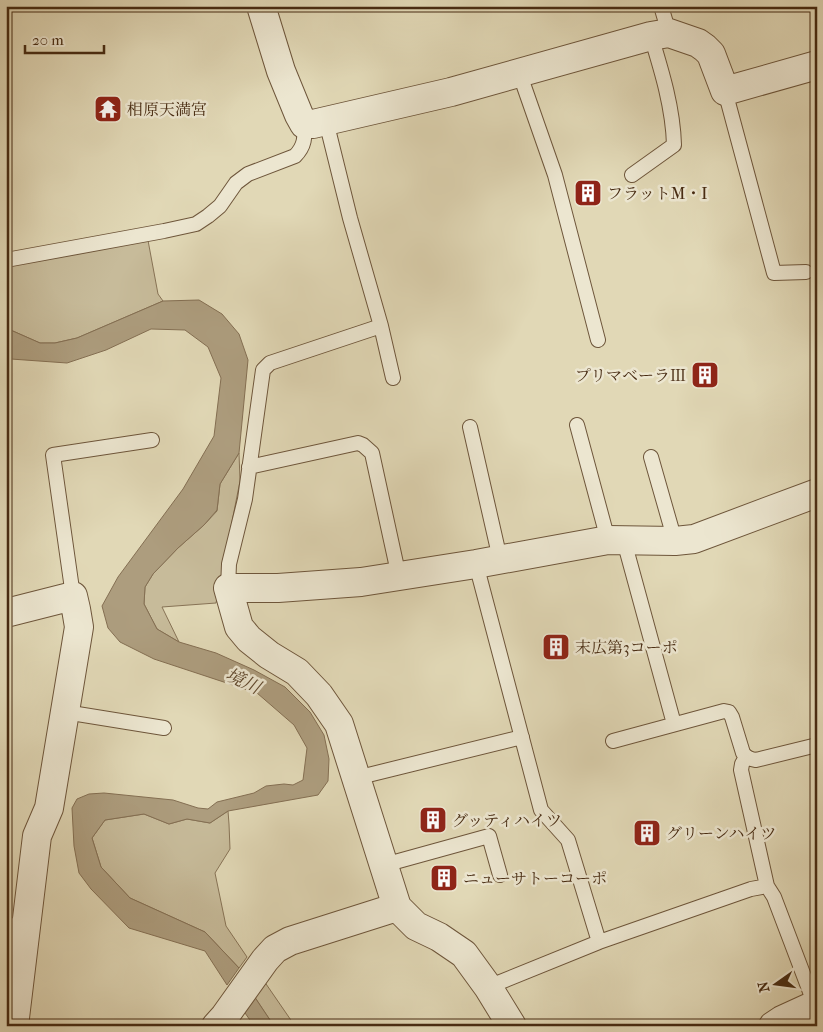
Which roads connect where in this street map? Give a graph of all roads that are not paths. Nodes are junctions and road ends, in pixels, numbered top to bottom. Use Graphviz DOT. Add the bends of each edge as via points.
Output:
graph roads {
  1 [pos="260,6"];
  2 [pos="661,6"];
  3 [pos="660,34"];
  4 [pos="817,65"];
  5 [pos="518,72"];
  6 [pos="725,91"];
  7 [pos="315,122"];
  8 [pos="632,175"];
  9 [pos="6,260"];
  10 [pos="806,272"];
  11 [pos="380,326"];
  12 [pos="598,340"];
  13 [pos="393,378"];
  14 [pos="577,425"];
  15 [pos="470,427"];
  16 [pos="152,440"];
  17 [pos="651,457"];
  18 [pos="249,467"];
  19 [pos="817,493"];
  20 [pos="616,541"];
  21 [pos="675,541"];
  22 [pos="488,562"];
  23 [pos="399,577"];
  24 [pos="228,588"];
  25 [pos="73,596"];
  26 [pos="6,613"];
  27 [pos="65,712"];
  28 [pos="674,724"];
  29 [pos="164,728"];
  30 [pos="522,737"];
  31 [pos="613,741"];
  32 [pos="817,745"];
  33 [pos="746,757"];
  34 [pos="356,778"];
  35 [pos="384,865"];
  36 [pos="500,875"];
  37 [pos="768,886"];
  38 [pos="398,907"];
  39 [pos="16,926"];
  40 [pos="599,942"];
  41 [pos="488,987"];
  42 [pos="816,1004"];
  43 [pos="221,1021"];
  44 [pos="14,1026"];
  45 [pos="512,1026"];
  46 [pos="773,1026"];
  1 -- 7 [label="street" via="301,120"];
  2 -- 3 [label="lane"];
  3 -- 5 [label="street"];
  3 -- 6 [label="street" via="698,43 705,48"];
  3 -- 8 [label="lane" via="674,145"];
  4 -- 6 [label="street"];
  5 -- 7 [label="street" via="450,92"];
  5 -- 12 [label="lane" via="555,175"];
  6 -- 10 [label="lane" via="774,273"];
  7 -- 9 [label="lane" via="295,156 248,174 236,183 220,206 196,224"];
  7 -- 11 [label="lane" via="350,218"];
  11 -- 13 [label="lane"];
  11 -- 18 [label="lane" via="266,365 262,370"];
  14 -- 20 [label="lane"];
  15 -- 22 [label="lane"];
  16 -- 25 [label="lane" via="53,455"];
  17 -- 21 [label="lane"];
  18 -- 23 [label="lane" via="358,443 363,445 372,453"];
  18 -- 24 [label="lane"];
  19 -- 21 [label="street" via="694,539"];
  20 -- 21 [label="street"];
  20 -- 22 [label="street"];
  20 -- 28 [label="lane"];
  22 -- 23 [label="street"];
  22 -- 30 [label="lane"];
  23 -- 24 [label="street" via="278,588"];
  24 -- 34 [label="street" via="239,627 249,639 297,672 319,695 339,724"];
  25 -- 26 [label="street"];
  25 -- 27 [label="street" via="78,627"];
  27 -- 29 [label="lane"];
  27 -- 39 [label="street" via="49,808 37,836"];
  28 -- 31 [label="lane"];
  28 -- 33 [label="lane" via="729,712"];
  30 -- 34 [label="lane"];
  30 -- 40 [label="lane" via="541,810 568,840"];
  32 -- 33 [label="lane" via="756,760"];
  33 -- 37 [label="lane" via="741,770"];
  34 -- 35 [label="street"];
  35 -- 36 [label="lane" via="489,836"];
  35 -- 38 [label="street"];
  37 -- 40 [label="lane"];
  37 -- 42 [label="lane"];
  38 -- 41 [label="street" via="416,926 464,954"];
  38 -- 43 [label="street" via="290,941 275,949"];
  39 -- 44 [label="street"];
  40 -- 41 [label="lane"];
  41 -- 45 [label="street"];
  42 -- 46 [label="street"];
}
